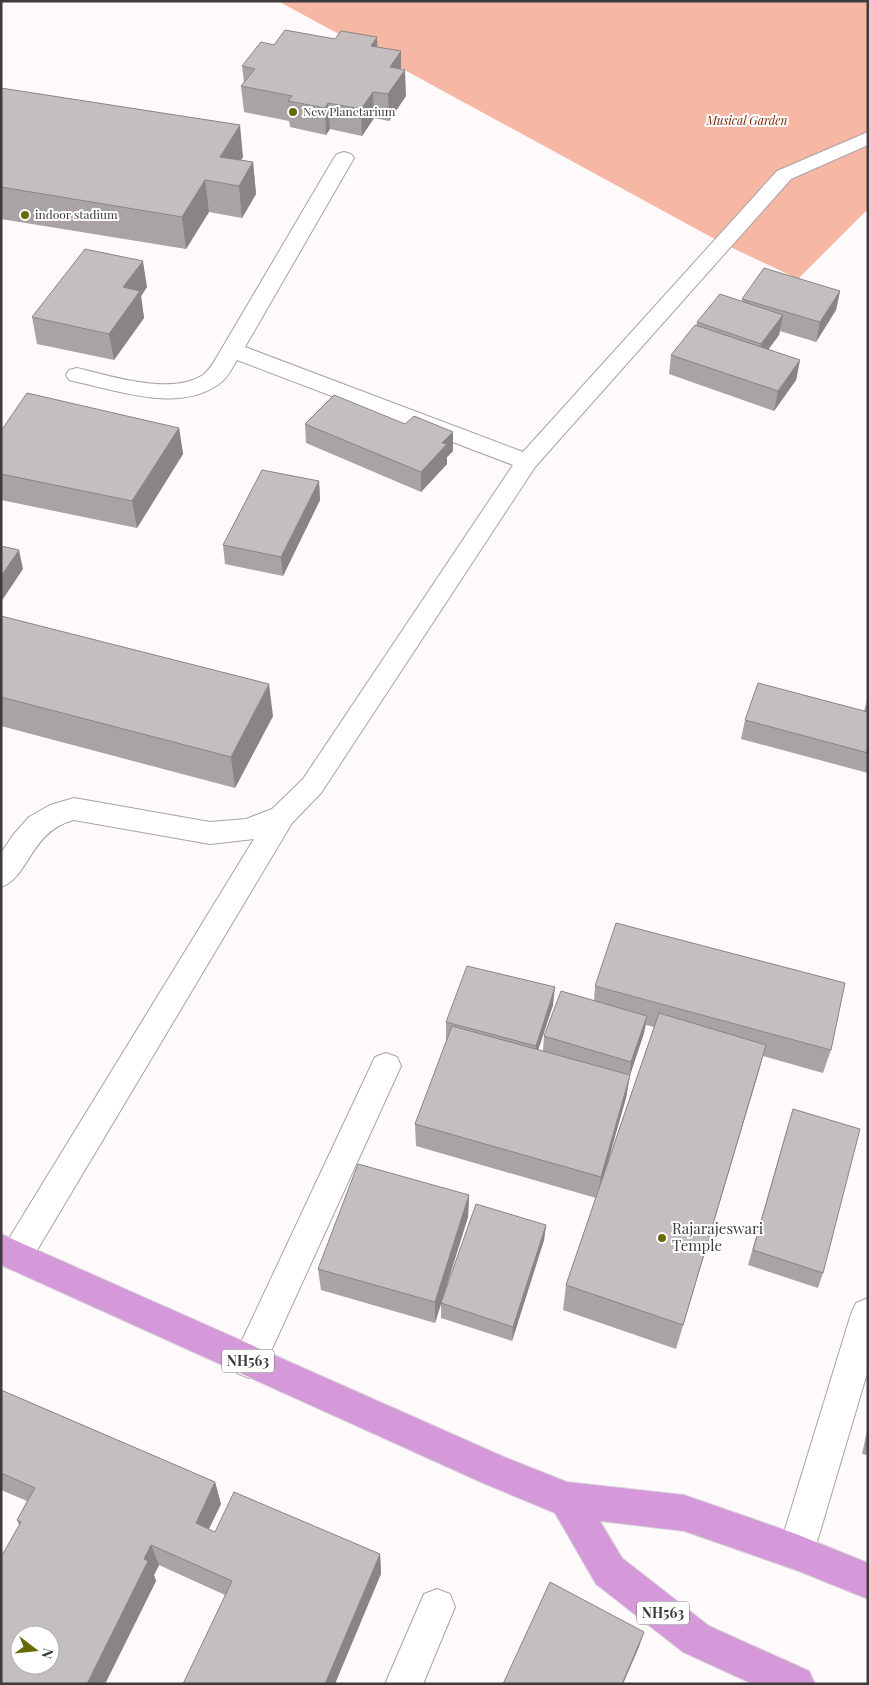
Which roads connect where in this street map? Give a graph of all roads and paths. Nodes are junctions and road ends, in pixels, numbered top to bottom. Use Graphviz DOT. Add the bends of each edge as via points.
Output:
graph roads {
  1 [pos="868,138"];
  2 [pos="344,158"];
  3 [pos="232,350"];
  4 [pos="77,375"];
  5 [pos="527,462"];
  6 [pos="282,816"];
  7 [pos="1,876"];
  8 [pos="386,1066"];
  9 [pos="9,1253"];
  10 [pos="868,1314"];
  11 [pos="249,1362"];
  12 [pos="568,1500"];
  13 [pos="796,1552"];
  14 [pos="868,1581"];
  15 [pos="437,1607"];
  16 [pos="404,1684"];
  17 [pos="796,1684"];
  1 -- 5 [label="street" via="784,175"];
  2 -- 3 [label="street"];
  3 -- 4 [label="street" via="214,378 182,392"];
  3 -- 5 [label="street"];
  5 -- 6 [label="street" via="312,786"];
  6 -- 7 [label="street" via="250,830 210,833 74,809 58,812 34,826"];
  6 -- 9 [label="street"];
  8 -- 11 [label="street"];
  9 -- 11 [label="highway, NH563"];
  10 -- 13 [label="street"];
  11 -- 12 [label="highway, NH563"];
  12 -- 13 [label="highway, NH563" via="684,1513"];
  12 -- 17 [label="highway, NH563" via="609,1571 696,1639"];
  13 -- 14 [label="highway, NH563"];
  15 -- 16 [label="street"];
}
